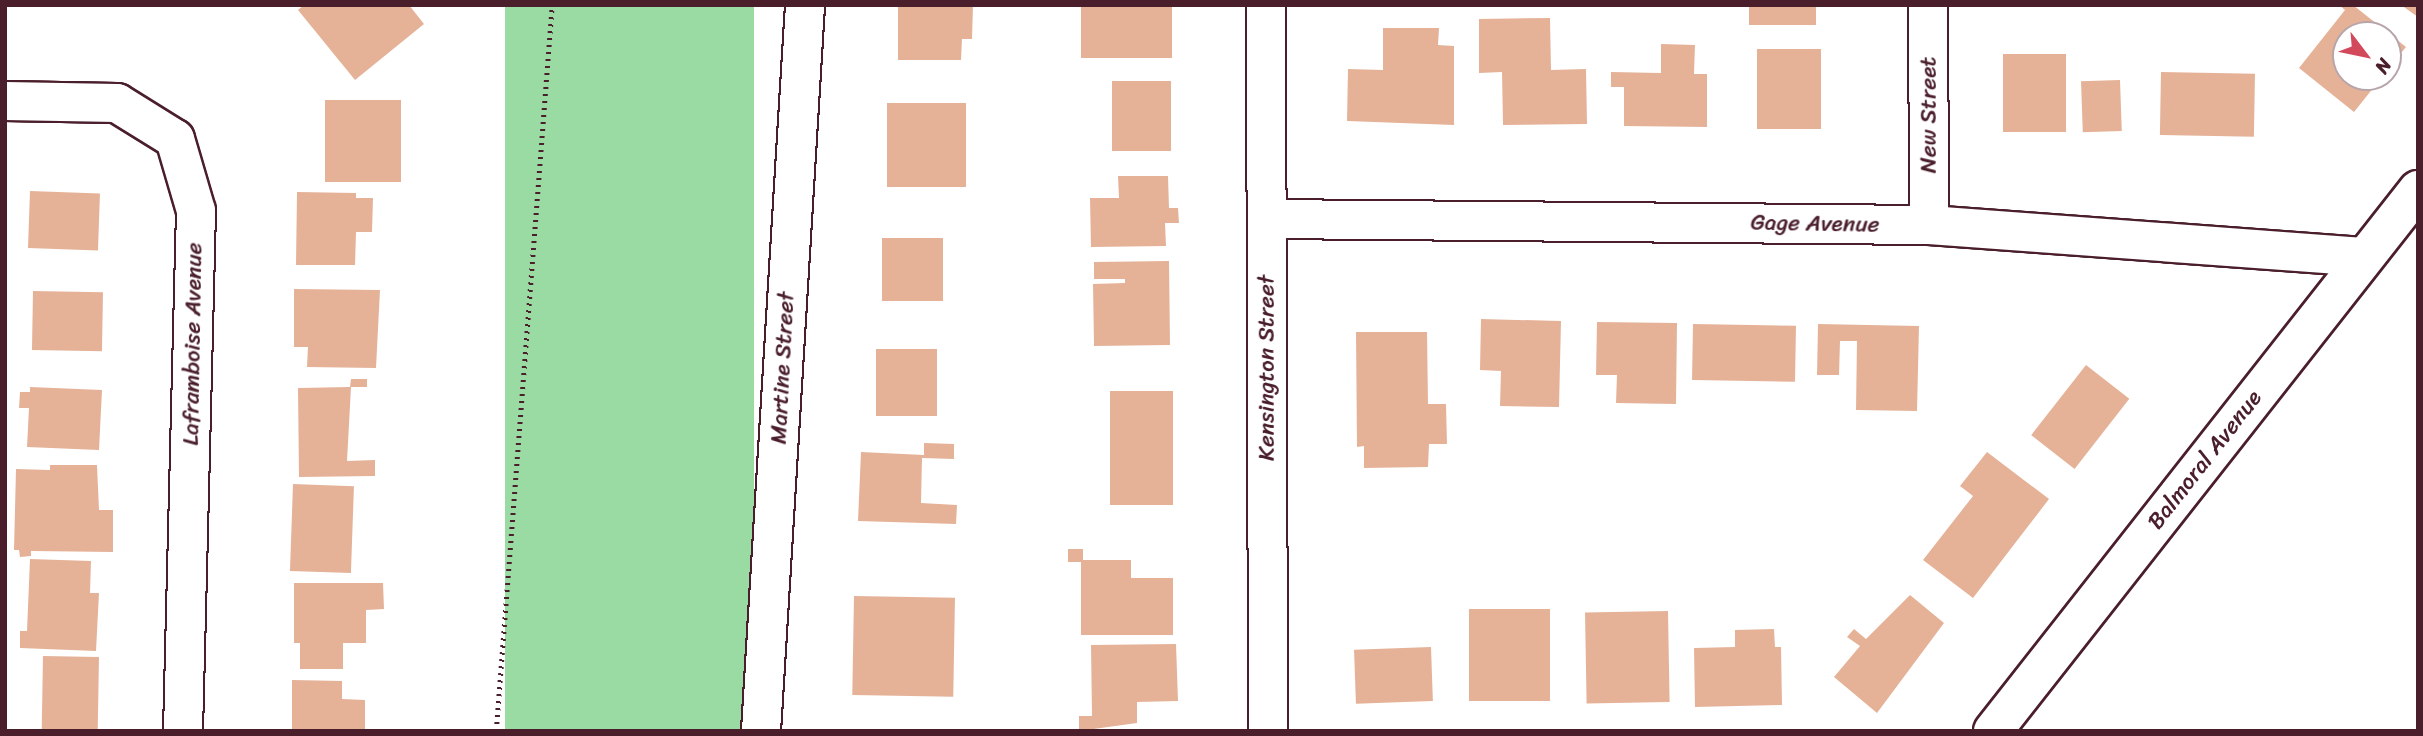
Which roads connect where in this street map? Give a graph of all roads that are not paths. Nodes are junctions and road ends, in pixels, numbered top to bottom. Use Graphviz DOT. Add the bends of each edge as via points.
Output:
graph roads {
  1 [pos="805,5"];
  2 [pos="1266,5"];
  3 [pos="1928,5"];
  4 [pos="5,101"];
  5 [pos="2418,190"];
  6 [pos="1267,219"];
  7 [pos="1929,225"];
  8 [pos="2362,257"];
  9 [pos="184,731"];
  10 [pos="761,731"];
  11 [pos="1268,731"];
  12 [pos="1993,731"];
  1 -- 10 [label="street, Martine Street"];
  2 -- 6 [label="street, Kensington Street"];
  3 -- 7 [label="street, New Street"];
  4 -- 9 [label="street, Laframboise Avenue" via="117,103 175,139 196,211"];
  5 -- 8 [label="street, Balmoral Avenue"];
  6 -- 7 [label="street, Gage Avenue"];
  6 -- 11 [label="street, Kensington Street"];
  7 -- 8 [label="street, Gage Avenue"];
  8 -- 12 [label="street, Balmoral Avenue"];
}
